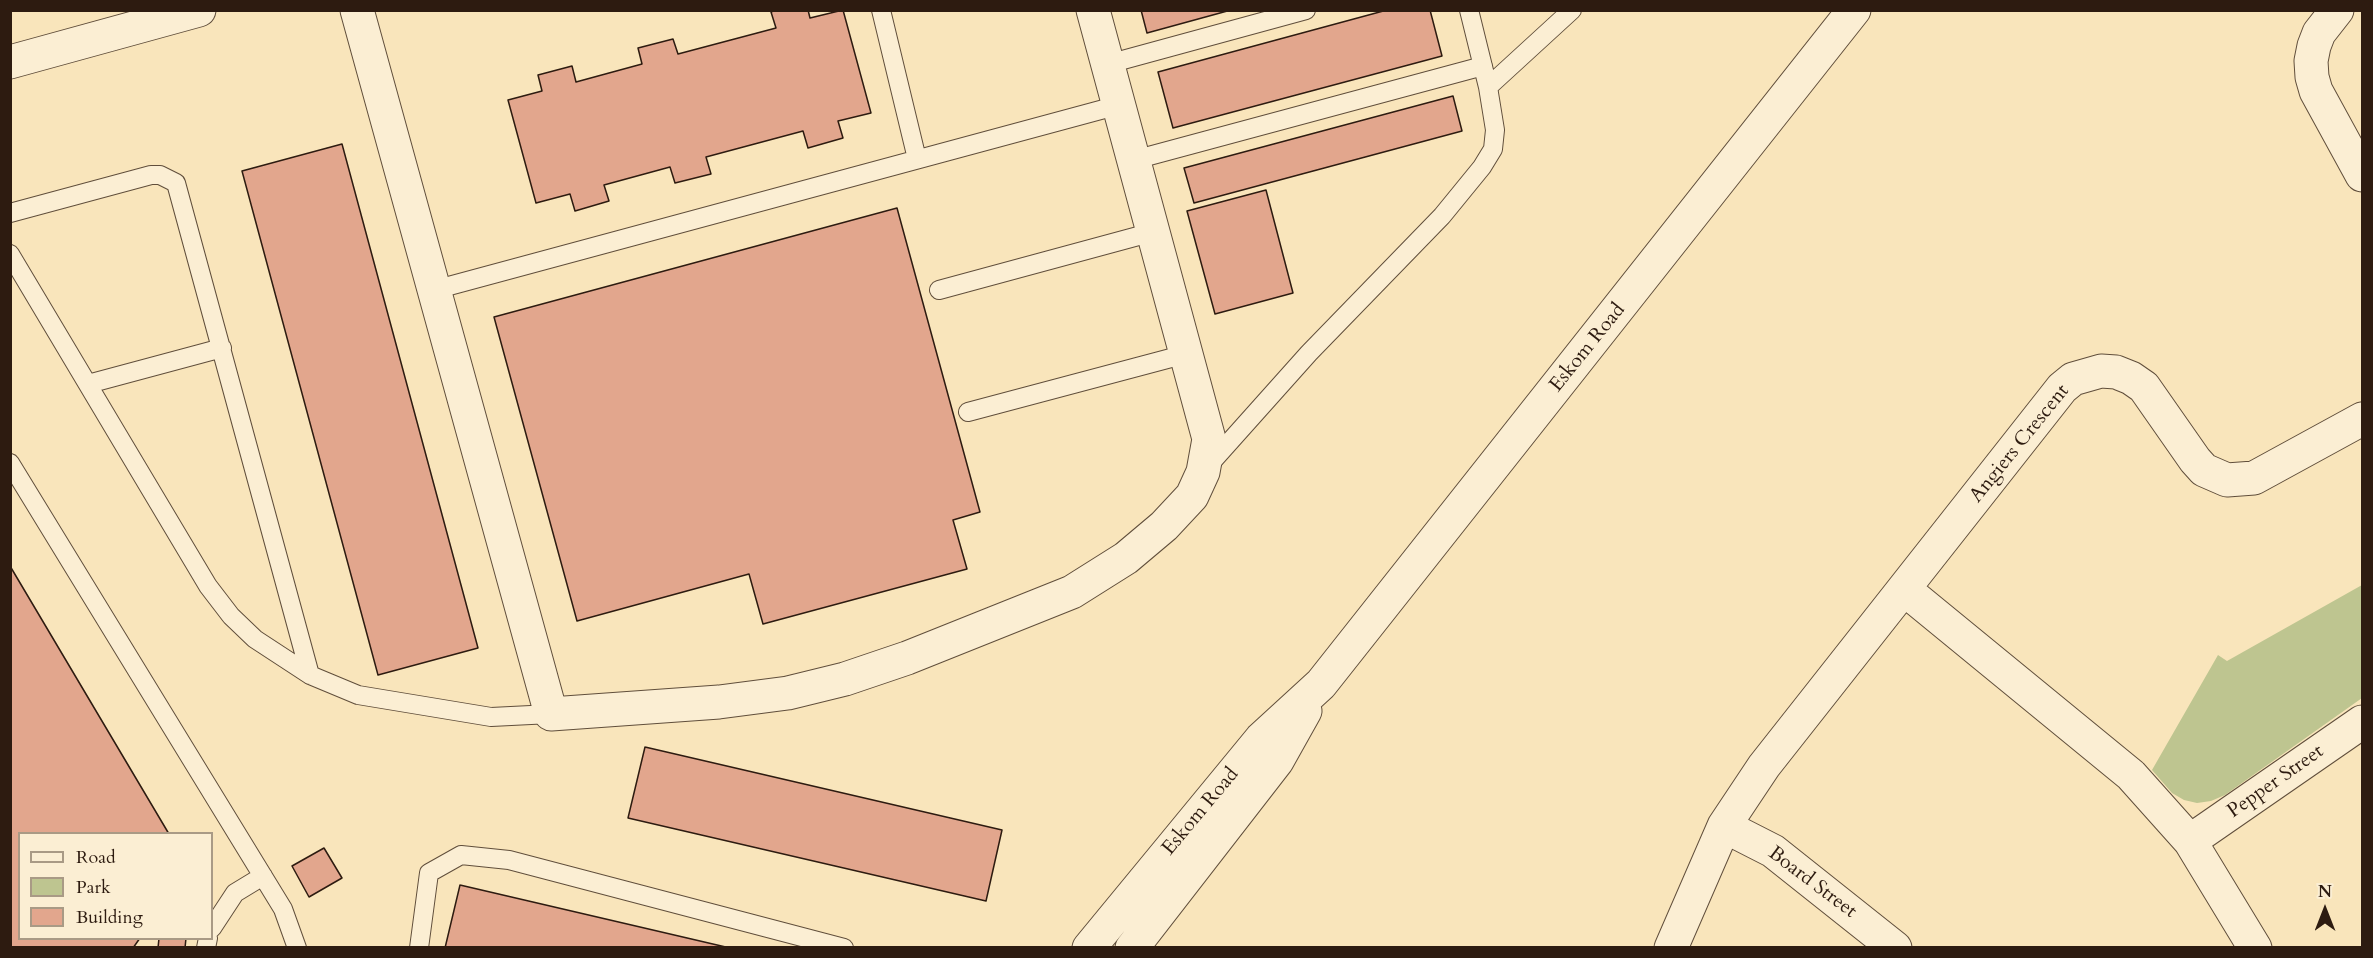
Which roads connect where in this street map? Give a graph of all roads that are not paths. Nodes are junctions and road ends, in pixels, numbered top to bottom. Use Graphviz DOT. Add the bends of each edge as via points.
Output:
graph roads {
  1 [pos="199,10"];
  2 [pos="357,10"];
  3 [pos="881,10"];
  4 [pos="1093,10"];
  5 [pos="1306,10"];
  6 [pos="1468,10"];
  7 [pos="1572,10"];
  8 [pos="1854,10"];
  9 [pos="2337,10"];
  10 [pos="10,62"];
  11 [pos="1108,64"];
  12 [pos="1484,66"];
  13 [pos="1488,87"];
  14 [pos="1119,105"];
  15 [pos="917,159"];
  16 [pos="1134,160"];
  17 [pos="2362,175"];
  18 [pos="10,213"];
  19 [pos="1153,232"];
  20 [pos="10,254"];
  21 [pos="434,290"];
  22 [pos="939,290"];
  23 [pos="222,348"];
  24 [pos="1186,354"];
  25 [pos="88,384"];
  26 [pos="968,412"];
  27 [pos="2362,420"];
  28 [pos="10,463"];
  29 [pos="1203,472"];
  30 [pos="1904,589"];
  31 [pos="310,675"];
  32 [pos="1321,684"];
  33 [pos="551,714"];
  34 [pos="2362,723"];
  35 [pos="1724,826"];
  36 [pos="2190,841"];
  37 [pos="263,876"];
  38 [pos="213,926"];
  39 [pos="297,948"];
  40 [pos="419,948"];
  41 [pos="844,948"];
  42 [pos="1089,948"];
  43 [pos="1132,948"];
  44 [pos="1671,948"];
  45 [pos="1895,948"];
  46 [pos="2255,948"];
  1 -- 10 [label="street"];
  2 -- 21 [label="street"];
  3 -- 15 [label="lane"];
  4 -- 11 [label="street"];
  5 -- 11 [label="lane"];
  6 -- 12 [label="lane"];
  7 -- 13 [label="lane"];
  8 -- 32 [label="street, Eskom Road"];
  9 -- 17 [label="street" via="2314,46 2312,77"];
  11 -- 14 [label="street"];
  12 -- 13 [label="lane"];
  12 -- 16 [label="lane"];
  13 -- 29 [label="lane" via="1495,130 1493,149 1482,167 1442,216 1309,352"];
  14 -- 15 [label="lane"];
  14 -- 16 [label="street"];
  15 -- 21 [label="lane"];
  16 -- 19 [label="street"];
  18 -- 23 [label="lane" via="151,175 169,178 179,191"];
  19 -- 22 [label="lane"];
  19 -- 24 [label="street"];
  20 -- 25 [label="lane"];
  21 -- 33 [label="street"];
  23 -- 25 [label="lane"];
  23 -- 31 [label="lane"];
  24 -- 26 [label="lane"];
  24 -- 29 [label="street" via="1209,439"];
  25 -- 31 [label="lane" via="213,594 255,639"];
  27 -- 30 [label="street, Angiers Crescent" via="2254,478 2227,480 2204,470 2195,460 2144,387 2116,372 2086,374 2062,388"];
  28 -- 37 [label="lane"];
  29 -- 33 [label="street" via="1192,496 1164,526 1126,558 1072,592 907,658 788,693"];
  30 -- 35 [label="street, Angiers Crescent" via="1764,766"];
  30 -- 36 [label="street" via="2131,775"];
  31 -- 33 [label="lane" via="358,695 491,717"];
  32 -- 42 [label="street, Eskom Road" via="1261,739"];
  32 -- 43 [label="street, Eskom Road" via="1277,761"];
  34 -- 36 [label="street, Pepper Street"];
  35 -- 44 [label="street, Angiers Crescent"];
  35 -- 45 [label="street, Board Street" via="1773,851"];
  36 -- 46 [label="street"];
  37 -- 38 [label="lane" via="235,893"];
  37 -- 39 [label="lane" via="283,909"];
  40 -- 41 [label="lane" via="429,873 461,855 509,860"];
}
